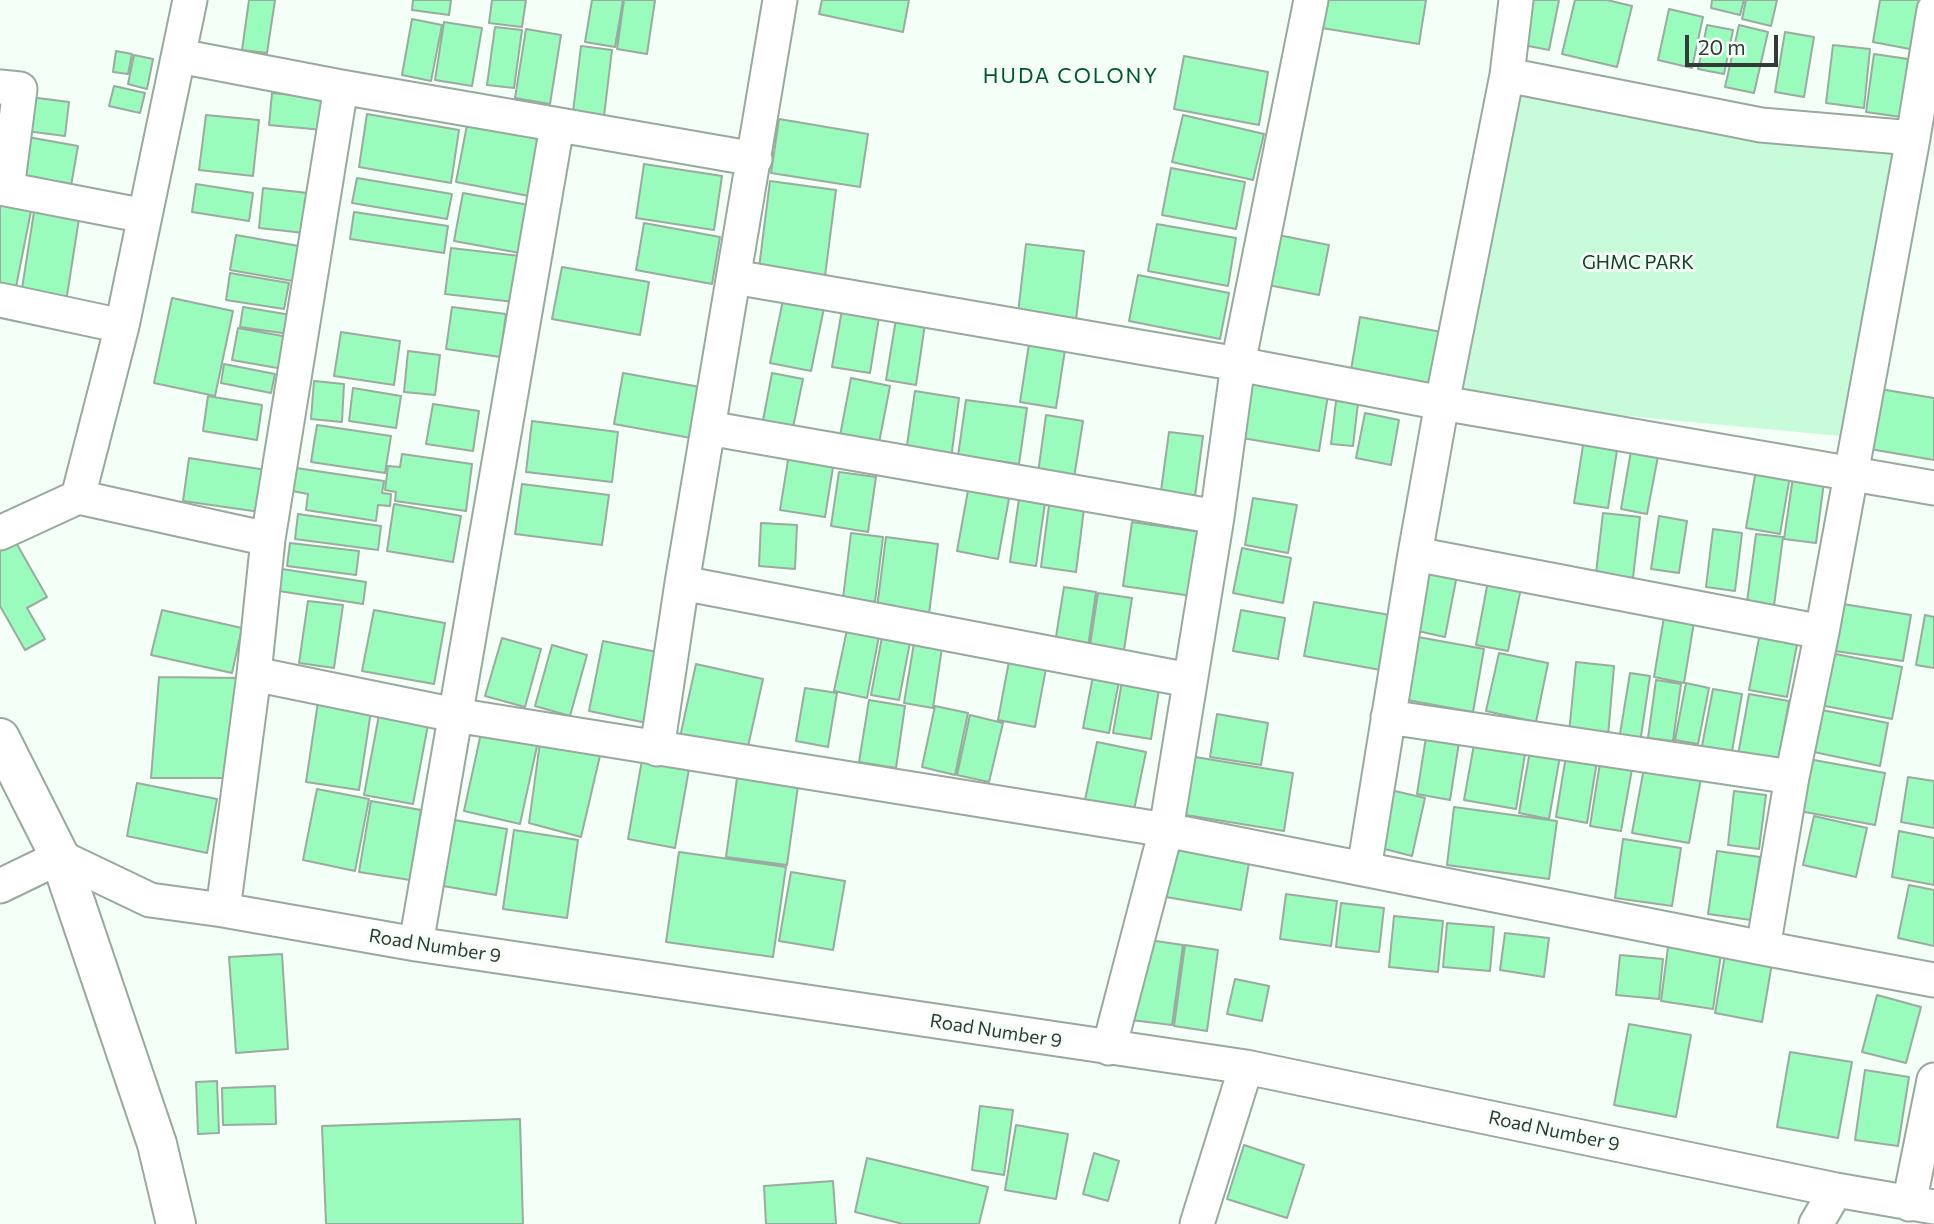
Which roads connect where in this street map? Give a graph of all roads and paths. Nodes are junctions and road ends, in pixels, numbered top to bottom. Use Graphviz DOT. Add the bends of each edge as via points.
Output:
graph roads {
  1 [pos="190,0"];
  2 [pos="780,0"];
  3 [pos="1311,0"];
  4 [pos="1516,0"];
  5 [pos="1934,10"];
  6 [pos="179,56"];
  7 [pos="1507,75"];
  8 [pos="0,87"];
  9 [pos="341,87"];
  10 [pos="557,125"];
  11 [pos="1913,138"];
  12 [pos="755,159"];
  13 [pos="3,188"];
  14 [pos="145,216"];
  15 [pos="734,277"];
  16 [pos="0,300"];
  17 [pos="122,326"];
  18 [pos="1238,363"];
  19 [pos="1442,402"];
  20 [pos="708,428"];
  21 [pos="1851,474"];
  22 [pos="1934,488"];
  23 [pos="78,497"];
  24 [pos="1217,517"];
  25 [pos="0,533"];
  26 [pos="268,539"];
  27 [pos="1415,554"];
  28 [pos="682,583"];
  29 [pos="1822,632"];
  30 [pos="254,674"];
  31 [pos="1189,680"];
  32 [pos="455,715"];
  33 [pos="1388,717"];
  34 [pos="0,738"];
  35 [pos="657,748"];
  36 [pos="1792,777"];
  37 [pos="1166,830"];
  38 [pos="60,858"];
  39 [pos="1364,869"];
  40 [pos="0,886"];
  41 [pos="223,910"];
  42 [pos="416,944"];
  43 [pos="1763,948"];
  44 [pos="1934,980"];
  45 [pos="1109,1048"];
  46 [pos="1246,1067"];
  47 [pos="1934,1080"];
  48 [pos="1836,1190"];
  49 [pos="1922,1206"];
  50 [pos="1875,1211"];
  51 [pos="176,1224"];
  52 [pos="1197,1224"];
  53 [pos="1816,1224"];
  1 -- 6 [label="street"];
  2 -- 12 [label="street"];
  3 -- 18 [label="street"];
  4 -- 7 [label="street"];
  5 -- 11 [label="street"];
  6 -- 9 [label="street"];
  6 -- 14 [label="street"];
  7 -- 11 [label="street" via="1761,125"];
  7 -- 19 [label="street"];
  8 -- 13 [label="street" via="20,89"];
  9 -- 10 [label="street"];
  9 -- 26 [label="street"];
  10 -- 12 [label="street"];
  10 -- 32 [label="street"];
  11 -- 21 [label="street"];
  12 -- 15 [label="street"];
  13 -- 14 [label="street"];
  14 -- 17 [label="street"];
  15 -- 18 [label="street"];
  15 -- 20 [label="street"];
  16 -- 17 [label="street"];
  17 -- 23 [label="street"];
  18 -- 19 [label="street"];
  18 -- 24 [label="street"];
  19 -- 21 [label="street"];
  19 -- 27 [label="street"];
  20 -- 24 [label="street"];
  20 -- 28 [label="street"];
  21 -- 22 [label="street"];
  21 -- 29 [label="street"];
  23 -- 25 [label="street"];
  23 -- 26 [label="street"];
  24 -- 31 [label="street"];
  26 -- 30 [label="street"];
  27 -- 29 [label="street"];
  27 -- 33 [label="street"];
  28 -- 31 [label="street"];
  28 -- 35 [label="street"];
  29 -- 36 [label="street"];
  30 -- 32 [label="street"];
  30 -- 41 [label="street"];
  31 -- 37 [label="street"];
  32 -- 35 [label="street"];
  32 -- 42 [label="street"];
  33 -- 36 [label="street"];
  33 -- 39 [label="street"];
  34 -- 38 [label="main road"];
  35 -- 37 [label="street"];
  36 -- 43 [label="street"];
  37 -- 39 [label="street"];
  37 -- 45 [label="street"];
  38 -- 40 [label="street"];
  38 -- 41 [label="street, Road Number 9" via="150,901"];
  38 -- 51 [label="main road" via="157,1144"];
  39 -- 43 [label="street"];
  41 -- 42 [label="street, Road Number 9"];
  42 -- 45 [label="street, Road Number 9"];
  43 -- 44 [label="street"];
  45 -- 46 [label="street, Road Number 9"];
  46 -- 48 [label="street, Road Number 9"];
  46 -- 52 [label="street"];
  47 -- 49 [label="street"];
  48 -- 50 [label="street, Road Number 9"];
  48 -- 53 [label="street"];
  49 -- 50 [label="street, Road Number 9"];
}
